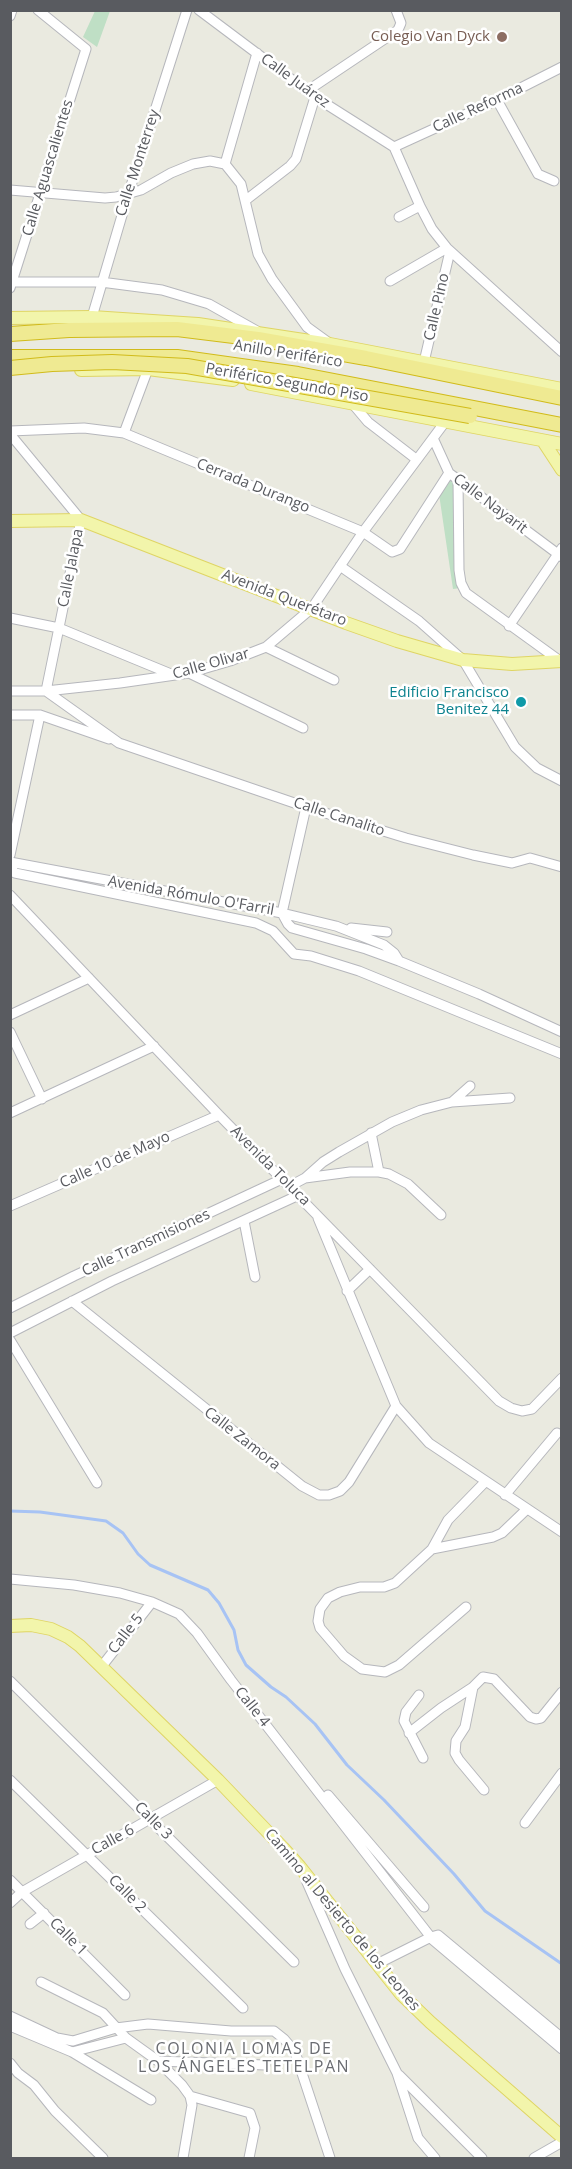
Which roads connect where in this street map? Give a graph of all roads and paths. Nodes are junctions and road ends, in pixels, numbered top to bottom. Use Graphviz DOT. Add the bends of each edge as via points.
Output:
graph roads {
  1 [pos="12,10"];
  2 [pos="38,10"];
  3 [pos="187,10"];
  4 [pos="199,10"];
  5 [pos="396,10"];
  6 [pos="10,16"];
  7 [pos="257,53"];
  8 [pos="561,67"];
  9 [pos="311,94"];
  10 [pos="497,100"];
  11 [pos="394,147"];
  12 [pos="225,164"];
  13 [pos="554,181"];
  14 [pos="10,190"];
  15 [pos="42,193"];
  16 [pos="128,195"];
  17 [pos="246,200"];
  18 [pos="420,206"];
  19 [pos="399,217"];
  20 [pos="448,250"];
  21 [pos="390,281"];
  22 [pos="101,282"];
  23 [pos="11,284"];
  24 [pos="92,317"];
  25 [pos="10,318"];
  26 [pos="259,332"];
  27 [pos="10,334"];
  28 [pos="10,338"];
  29 [pos="330,344"];
  30 [pos="561,352"];
  31 [pos="10,357"];
  32 [pos="424,362"];
  33 [pos="10,368"];
  34 [pos="148,369"];
  35 [pos="10,373"];
  36 [pos="561,389"];
  37 [pos="425,397"];
  38 [pos="561,398"];
  39 [pos="352,403"];
  40 [pos="561,406"];
  41 [pos="388,411"];
  42 [pos="445,422"];
  43 [pos="561,425"];
  44 [pos="10,432"];
  45 [pos="124,433"];
  46 [pos="561,434"];
  47 [pos="433,438"];
  48 [pos="543,441"];
  49 [pos="561,444"];
  50 [pos="416,459"];
  51 [pos="561,470"];
  52 [pos="449,473"];
  53 [pos="458,480"];
  54 [pos="81,520"];
  55 [pos="10,521"];
  56 [pos="363,532"];
  57 [pos="560,553"];
  58 [pos="340,566"];
  59 [pos="312,608"];
  60 [pos="10,618"];
  61 [pos="509,626"];
  62 [pos="59,628"];
  63 [pos="266,647"];
  64 [pos="463,660"];
  65 [pos="561,661"];
  66 [pos="189,673"];
  67 [pos="173,675"];
  68 [pos="334,680"];
  69 [pos="10,691"];
  70 [pos="46,691"];
  71 [pos="10,715"];
  72 [pos="40,715"];
  73 [pos="303,728"];
  74 [pos="119,743"];
  75 [pos="561,781"];
  76 [pos="306,807"];
  77 [pos="10,855"];
  78 [pos="10,865"];
  79 [pos="561,867"];
  80 [pos="10,895"];
  81 [pos="282,913"];
  82 [pos="336,926"];
  83 [pos="387,932"];
  84 [pos="399,961"];
  85 [pos="89,978"];
  86 [pos="10,1015"];
  87 [pos="10,1032"];
  88 [pos="561,1032"];
  89 [pos="154,1046"];
  90 [pos="561,1054"];
  91 [pos="470,1086"];
  92 [pos="510,1098"];
  93 [pos="42,1099"];
  94 [pos="452,1102"];
  95 [pos="10,1113"];
  96 [pos="219,1114"];
  97 [pos="371,1133"];
  98 [pos="379,1172"];
  99 [pos="305,1178"];
  100 [pos="282,1179"];
  101 [pos="290,1186"];
  102 [pos="299,1195"];
  103 [pos="10,1206"];
  104 [pos="316,1213"];
  105 [pos="441,1215"];
  106 [pos="244,1221"];
  107 [pos="370,1269"];
  108 [pos="255,1277"];
  109 [pos="347,1291"];
  110 [pos="72,1301"];
  111 [pos="10,1308"];
  112 [pos="10,1333"];
  113 [pos="12,1344"];
  114 [pos="561,1378"];
  115 [pos="396,1407"];
  116 [pos="557,1433"];
  117 [pos="485,1482"];
  118 [pos="97,1483"];
  119 [pos="506,1495"];
  120 [pos="527,1509"];
  121 [pos="561,1532"];
  122 [pos="432,1549"];
  123 [pos="10,1578"];
  124 [pos="152,1602"];
  125 [pos="466,1607"];
  126 [pos="10,1626"];
  127 [pos="102,1666"];
  128 [pos="10,1682"];
  129 [pos="473,1687"];
  130 [pos="561,1692"];
  131 [pos="419,1695"];
  132 [pos="409,1733"];
  133 [pos="423,1758"];
  134 [pos="561,1773"];
  135 [pos="10,1780"];
  136 [pos="218,1780"];
  137 [pos="316,1789"];
  138 [pos="484,1790"];
  139 [pos="151,1819"];
  140 [pos="525,1823"];
  141 [pos="87,1854"];
  142 [pos="300,1867"];
  143 [pos="10,1880"];
  144 [pos="21,1892"];
  145 [pos="10,1903"];
  146 [pos="424,1907"];
  147 [pos="44,1913"];
  148 [pos="30,1924"];
  149 [pos="430,1937"];
  150 [pos="294,1962"];
  151 [pos="377,1964"];
  152 [pos="41,1982"];
  153 [pos="125,1995"];
  154 [pos="243,2008"];
  155 [pos="10,2016"];
  156 [pos="137,2025"];
  157 [pos="10,2026"];
  158 [pos="116,2028"];
  159 [pos="126,2038"];
  160 [pos="561,2038"];
  161 [pos="561,2049"];
  162 [pos="72,2052"];
  163 [pos="158,2061"];
  164 [pos="10,2063"];
  165 [pos="265,2066"];
  166 [pos="397,2073"];
  167 [pos="190,2096"];
  168 [pos="151,2100"];
  169 [pos="561,2137"];
  170 [pos="561,2142"];
  171 [pos="103,2158"];
  172 [pos="183,2158"];
  173 [pos="249,2158"];
  174 [pos="330,2158"];
  175 [pos="435,2158"];
  176 [pos="482,2158"];
  177 [pos="534,2158"];
  1 -- 6 [label="street"];
  2 -- 15 [label="street, Calle Aguascalientes" via="86,49"];
  3 -- 16 [label="street, Calle Monterrey"];
  4 -- 7 [label="street, Calle Juárez"];
  5 -- 9 [label="street" via="401,23 398,30"];
  7 -- 9 [label="street, Calle Juárez"];
  7 -- 12 [label="street"];
  8 -- 10 [label="street, Calle Reforma"];
  9 -- 11 [label="street, Calle Juárez"];
  9 -- 17 [label="street" via="296,159"];
  10 -- 11 [label="street, Calle Reforma"];
  10 -- 13 [label="street" via="538,174"];
  11 -- 18 [label="street"];
  12 -- 16 [label="street" via="193,164"];
  12 -- 17 [label="street" via="241,184"];
  14 -- 15 [label="street"];
  15 -- 16 [label="street" via="105,198"];
  15 -- 23 [label="street, Calle Aguascalientes"];
  16 -- 22 [label="street, Calle Monterrey"];
  17 -- 29 [label="street" via="258,254 272,279 307,327"];
  18 -- 19 [label="street"];
  18 -- 20 [label="street"];
  20 -- 21 [label="street"];
  20 -- 30 [label="street"];
  20 -- 32 [label="street, Calle Pino"];
  22 -- 23 [label="street"];
  22 -- 24 [label="street, Calle Monterrey"];
  22 -- 26 [label="street" via="162,290 209,304"];
  24 -- 25 [label="main road"];
  24 -- 26 [label="main road"];
  26 -- 29 [label="main road"];
  27 -- 38 [label="highway" via="69,330 189,331 258,339"];
  28 -- 40 [label="highway, Anillo Periférico" via="150,336 263,348"];
  29 -- 32 [label="main road"];
  31 -- 37 [label="highway, Anillo Periférico" via="177,357"];
  32 -- 36 [label="main road"];
  33 -- 46 [label="highway, Periférico Segundo Piso, bridge" via="112,362 187,366"];
  34 -- 35 [label="main road"];
  34 -- 39 [label="main road"];
  34 -- 45 [label="street"];
  37 -- 41 [label="highway"];
  37 -- 43 [label="highway, Anillo Periférico"];
  39 -- 41 [label="main road"];
  39 -- 50 [label="street" via="368,422"];
  41 -- 42 [label="main road"];
  42 -- 47 [label="street, Calle Olivar"];
  42 -- 48 [label="main road"];
  44 -- 45 [label="street, Cerrada Durango" via="84,428"];
  44 -- 54 [label="street, Calle Jalapa"];
  45 -- 56 [label="street, Cerrada Durango"];
  47 -- 50 [label="street, Calle Olivar"];
  47 -- 52 [label="street, Calle Nayarit"];
  48 -- 49 [label="main road"];
  48 -- 51 [label="main road"];
  50 -- 56 [label="street, Calle Olivar"];
  52 -- 53 [label="street, Calle Nayarit"];
  52 -- 56 [label="street, Cerrada Durango" via="397,552"];
  53 -- 57 [label="street, Calle Nayarit"];
  53 -- 61 [label="street" via="461,583 466,593"];
  54 -- 55 [label="main road, Avenida Querétaro"];
  54 -- 59 [label="main road, Avenida Querétaro"];
  54 -- 62 [label="street, Calle Jalapa"];
  56 -- 58 [label="street, Calle Olivar"];
  57 -- 61 [label="street"];
  58 -- 59 [label="street, Calle Olivar"];
  58 -- 64 [label="street" via="419,621"];
  59 -- 63 [label="street, Calle Olivar"];
  59 -- 64 [label="main road, Avenida Querétaro" via="398,641"];
  60 -- 62 [label="street"];
  61 -- 65 [label="street"];
  62 -- 67 [label="street"];
  62 -- 70 [label="street, Calle Jalapa"];
  63 -- 66 [label="street, Calle Olivar"];
  63 -- 68 [label="street"];
  64 -- 65 [label="main road, Avenida Querétaro" via="512,664"];
  64 -- 75 [label="street" via="515,747 537,768"];
  66 -- 67 [label="street, Calle Olivar"];
  66 -- 73 [label="street"];
  67 -- 70 [label="street, Calle Olivar"];
  69 -- 70 [label="street, Calle Olivar"];
  70 -- 74 [label="street, Calle Canalito"];
  71 -- 72 [label="street"];
  72 -- 74 [label="street, Calle Canalito"];
  72 -- 77 [label="street"];
  74 -- 76 [label="street, Calle Canalito"];
  76 -- 79 [label="street, Calle Canalito" via="473,855 512,864 530,858"];
  76 -- 81 [label="street"];
  78 -- 81 [label="street, Avenida Rómulo O'Farril"];
  78 -- 90 [label="street" via="15,873 256,922 273,931 294,954 359,971"];
  80 -- 85 [label="street, Avenida Toluca"];
  81 -- 82 [label="street"];
  81 -- 84 [label="street, Avenida Rómulo O'Farril" via="292,928"];
  82 -- 83 [label="street"];
  82 -- 84 [label="street" via="384,945"];
  84 -- 88 [label="street, Avenida Rómulo O'Farril"];
  85 -- 86 [label="street"];
  85 -- 89 [label="street, Avenida Toluca"];
  87 -- 93 [label="street"];
  89 -- 93 [label="street"];
  89 -- 96 [label="street, Avenida Toluca"];
  91 -- 94 [label="street"];
  92 -- 94 [label="street"];
  93 -- 95 [label="street"];
  94 -- 97 [label="street" via="421,1110"];
  96 -- 100 [label="street, Avenida Toluca"];
  96 -- 103 [label="street, Calle 10 de Mayo"];
  97 -- 98 [label="street"];
  97 -- 99 [label="street" via="323,1162"];
  98 -- 99 [label="street"];
  98 -- 105 [label="street" via="408,1184"];
  99 -- 101 [label="street"];
  100 -- 101 [label="street, Avenida Toluca"];
  100 -- 111 [label="street, Calle Transmisiones"];
  101 -- 102 [label="street, Avenida Toluca"];
  102 -- 104 [label="street, Avenida Toluca"];
  102 -- 106 [label="street, Calle Transmisiones"];
  104 -- 107 [label="street"];
  104 -- 109 [label="street, Avenida Toluca"];
  106 -- 108 [label="street"];
  106 -- 110 [label="street, Calle Transmisiones"];
  107 -- 109 [label="street"];
  107 -- 114 [label="street" via="510,1408 522,1412 532,1409"];
  109 -- 115 [label="street, Avenida Toluca"];
  110 -- 112 [label="street, Calle Transmisiones"];
  110 -- 115 [label="street, Calle Zamora" via="293,1479 319,1495 340,1491 349,1482"];
  113 -- 118 [label="street"];
  115 -- 117 [label="street, Avenida Toluca" via="429,1443"];
  116 -- 119 [label="street"];
  117 -- 119 [label="street, Avenida Toluca"];
  117 -- 122 [label="street" via="448,1520"];
  119 -- 120 [label="street, Avenida Toluca"];
  120 -- 121 [label="street, Avenida Toluca"];
  120 -- 122 [label="street" via="493,1538"];
  122 -- 125 [label="street" via="394,1583 360,1587 328,1598 320,1609 320,1628 344,1656 362,1669 385,1672 399,1665"];
  123 -- 124 [label="street, Calle 4" via="74,1585"];
  124 -- 127 [label="street, Calle 5"];
  124 -- 137 [label="street, Calle 4" via="179,1614 197,1633"];
  126 -- 127 [label="main road, Camino al Desierto de los Leones" via="51,1629 74,1641"];
  127 -- 136 [label="main road, Camino al Desierto de los Leones"];
  128 -- 139 [label="street, Calle 3"];
  129 -- 130 [label="street" via="483,1677 494,1678 536,1719"];
  129 -- 132 [label="street"];
  129 -- 138 [label="street" via="456,1753"];
  131 -- 132 [label="street" via="406,1712 404,1721"];
  132 -- 133 [label="street"];
  134 -- 140 [label="street"];
  135 -- 141 [label="street, Calle 2"];
  136 -- 139 [label="street, Calle 6"];
  136 -- 142 [label="main road, Camino al Desierto de los Leones"];
  137 -- 146 [label="street" via="327,1794"];
  137 -- 149 [label="street, Calle 4"];
  139 -- 141 [label="street, Calle 6"];
  139 -- 150 [label="street, Calle 3"];
  141 -- 144 [label="street, Calle 6"];
  141 -- 154 [label="street, Calle 2"];
  142 -- 151 [label="main road, Camino al Desierto de los Leones"];
  142 -- 166 [label="street"];
  143 -- 144 [label="street, Calle 1"];
  144 -- 145 [label="street, Calle 6"];
  144 -- 147 [label="street, Calle 1"];
  147 -- 148 [label="street"];
  147 -- 153 [label="street, Calle 1"];
  149 -- 151 [label="street"];
  149 -- 160 [label="street, Calle 4" via="438,1935 446,1940"];
  149 -- 161 [label="street, Calle 4"];
  151 -- 169 [label="main road, Camino al Desierto de los Leones" via="430,2022"];
  152 -- 158 [label="street" via="103,2013"];
  155 -- 158 [label="street" via="65,2040"];
  156 -- 158 [label="street"];
  156 -- 159 [label="street"];
  156 -- 174 [label="street" via="274,2031 295,2052"];
  157 -- 162 [label="street"];
  158 -- 159 [label="street"];
  159 -- 162 [label="street"];
  159 -- 163 [label="street"];
  162 -- 168 [label="street"];
  163 -- 165 [label="street"];
  163 -- 167 [label="street"];
  164 -- 171 [label="street"];
  166 -- 175 [label="street" via="418,2138"];
  166 -- 176 [label="street"];
  167 -- 172 [label="street"];
  167 -- 173 [label="street" via="250,2113 255,2128"];
  170 -- 177 [label="street"];
}
